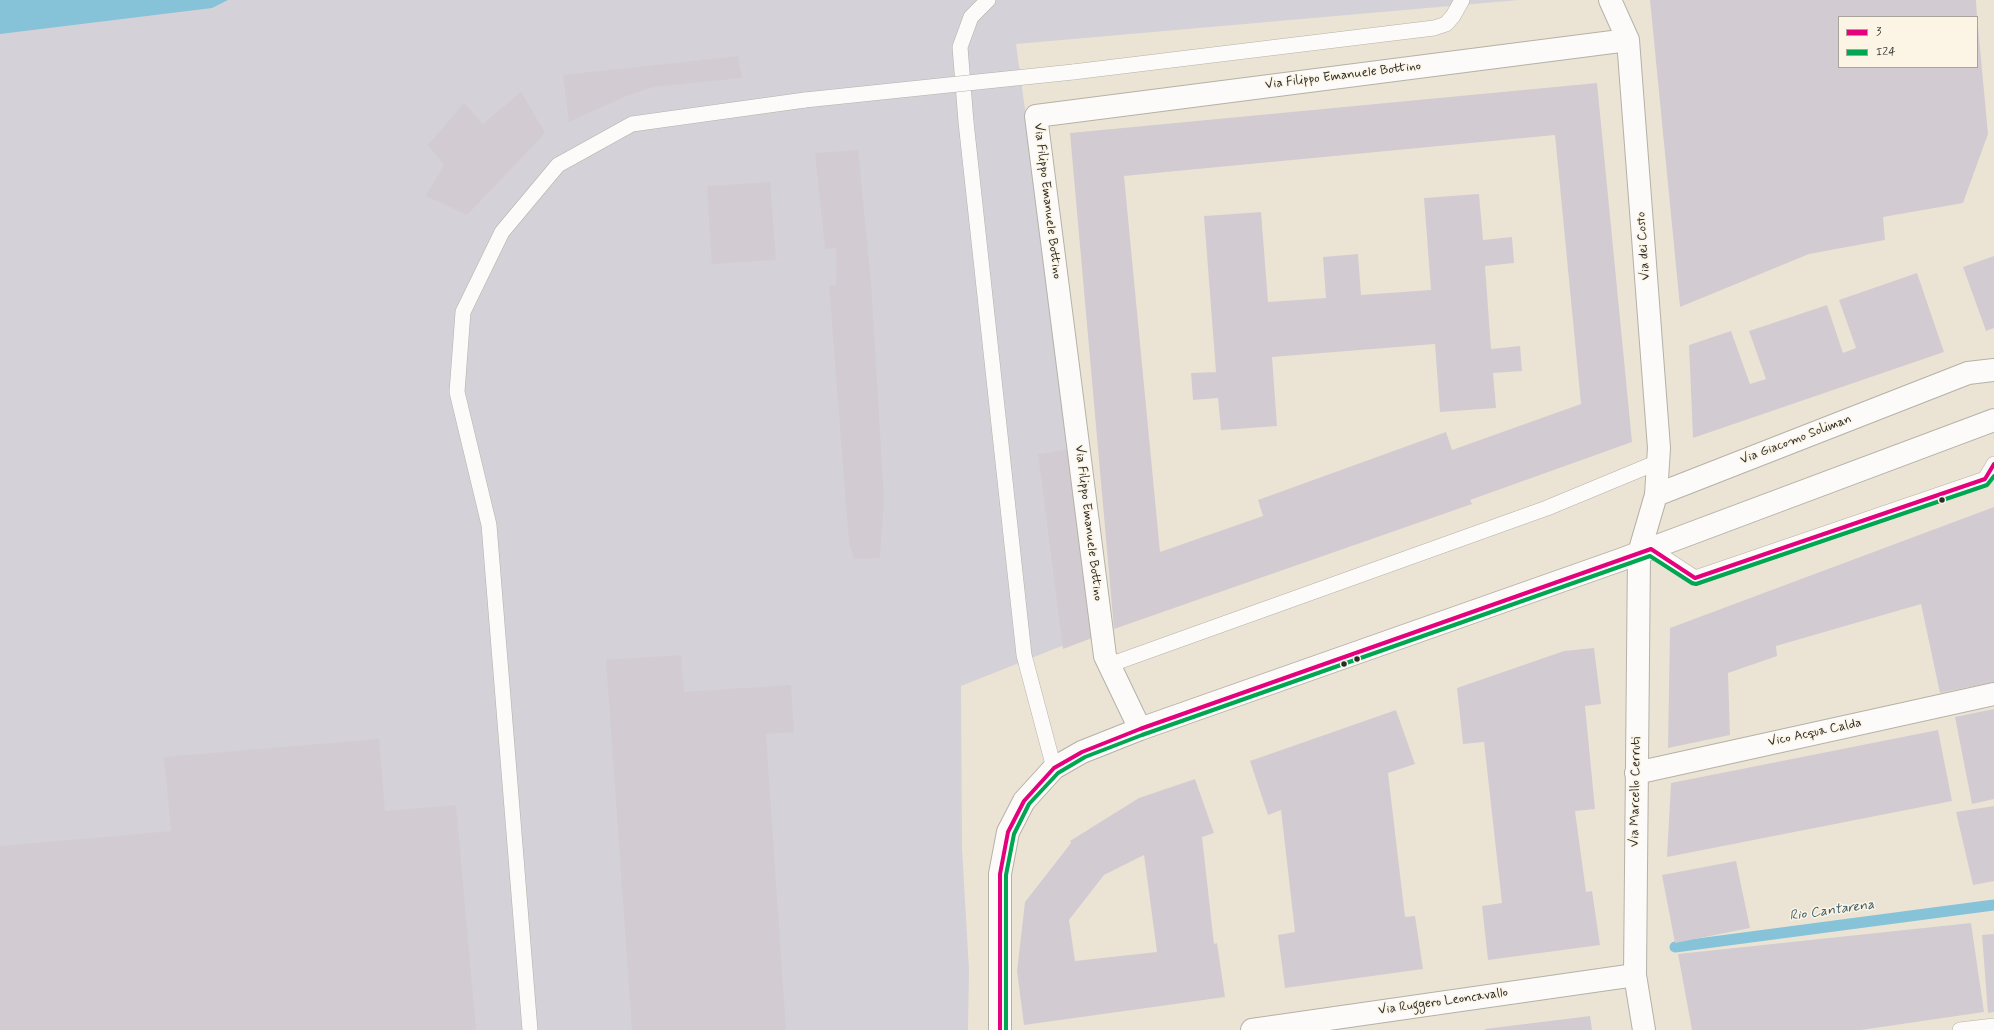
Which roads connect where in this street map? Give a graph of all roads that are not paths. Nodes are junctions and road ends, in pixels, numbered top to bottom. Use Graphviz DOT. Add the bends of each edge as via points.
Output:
graph roads {
  1 [pos="988,0"];
  2 [pos="1462,0"];
  3 [pos="1610,0"];
  4 [pos="1628,40"];
  5 [pos="1994,370"];
  6 [pos="1994,420"];
  7 [pos="1658,462"];
  8 [pos="1994,464"];
  9 [pos="1656,495"];
  10 [pos="1645,551"];
  11 [pos="1110,665"];
  12 [pos="1994,694"];
  13 [pos="1140,729"];
  14 [pos="1054,768"];
  15 [pos="1636,772"];
  16 [pos="1634,975"];
  17 [pos="1994,1026"];
  18 [pos="530,1030"];
  19 [pos="1000,1030"];
  20 [pos="1256,1030"];
  21 [pos="1644,1030"];
  22 [pos="1960,1030"];
  1 -- 14 [label="lane" via="971,17 960,47 1024,655"];
  2 -- 18 [label="lane, bridge" via="1446,24 1434,28 1073,72 805,100 632,124 558,165 502,232 463,312 457,392 489,525"];
  3 -- 4 [label="street, Via dei Costo"];
  4 -- 7 [label="street, Via dei Costo"];
  4 -- 11 [label="street, Via Filippo Emanuele Bottino" via="1036,116 1105,656"];
  5 -- 9 [label="street, Via Giacomo Soliman" via="1968,373"];
  6 -- 10 [label="street"];
  7 -- 9 [label="street, Via dei Costo"];
  7 -- 11 [label="lane" via="1548,508"];
  8 -- 10 [label="lane" via="1986,479 1695,578"];
  9 -- 10 [label="street"];
  10 -- 13 [label="street"];
  10 -- 15 [label="street, Via Marcello Cerruti"];
  11 -- 13 [label="street, Via Filippo Emanuele Bottino"];
  12 -- 15 [label="street, Vico Acqua Calda"];
  13 -- 14 [label="street" via="1082,752"];
  14 -- 19 [label="street" via="1024,801 1008,832 1000,874"];
  15 -- 16 [label="street, Via Marcello Cerruti"];
  16 -- 20 [label="street, Via Ruggero Leoncavallo"];
  16 -- 21 [label="street, Via Marcello Cerruti"];
  17 -- 22 [label="lane"];
}
